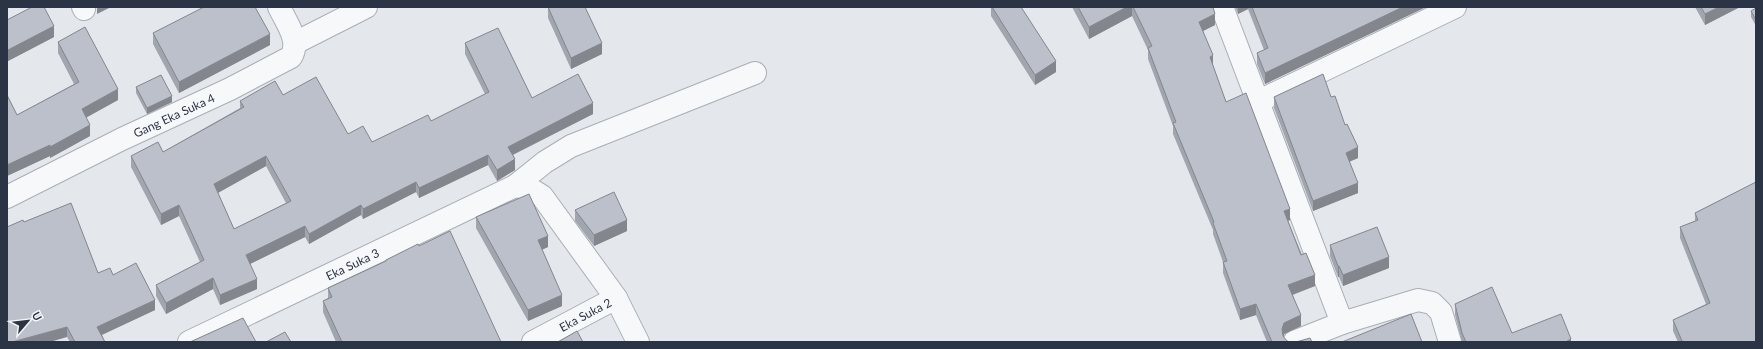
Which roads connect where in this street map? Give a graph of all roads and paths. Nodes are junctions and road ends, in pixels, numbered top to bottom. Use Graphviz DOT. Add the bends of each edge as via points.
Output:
graph roads {
  1 [pos="279,7"];
  2 [pos="366,7"];
  3 [pos="1222,7"];
  4 [pos="1455,7"];
  5 [pos="295,43"];
  6 [pos="755,73"];
  7 [pos="1259,101"];
  8 [pos="515,186"];
  9 [pos="7,197"];
  10 [pos="616,298"];
  11 [pos="1342,323"];
  12 [pos="189,342"];
  13 [pos="533,342"];
  14 [pos="638,342"];
  15 [pos="1294,342"];
  16 [pos="1450,342"];
  1 -- 5 [label="street"];
  2 -- 5 [label="street"];
  3 -- 7 [label="street"];
  4 -- 7 [label="street"];
  5 -- 9 [label="street, Gang Eka Suka 4" via="291,57 279,64"];
  6 -- 8 [label="street, Eka Suka 3" via="571,146 545,162"];
  7 -- 11 [label="street"];
  8 -- 10 [label="street" via="529,188 542,196"];
  8 -- 12 [label="street, Eka Suka 3"];
  10 -- 13 [label="street, Eka Suka 2"];
  10 -- 14 [label="street"];
  11 -- 15 [label="street"];
  11 -- 16 [label="street" via="1418,300 1432,303 1441,312"];
}
